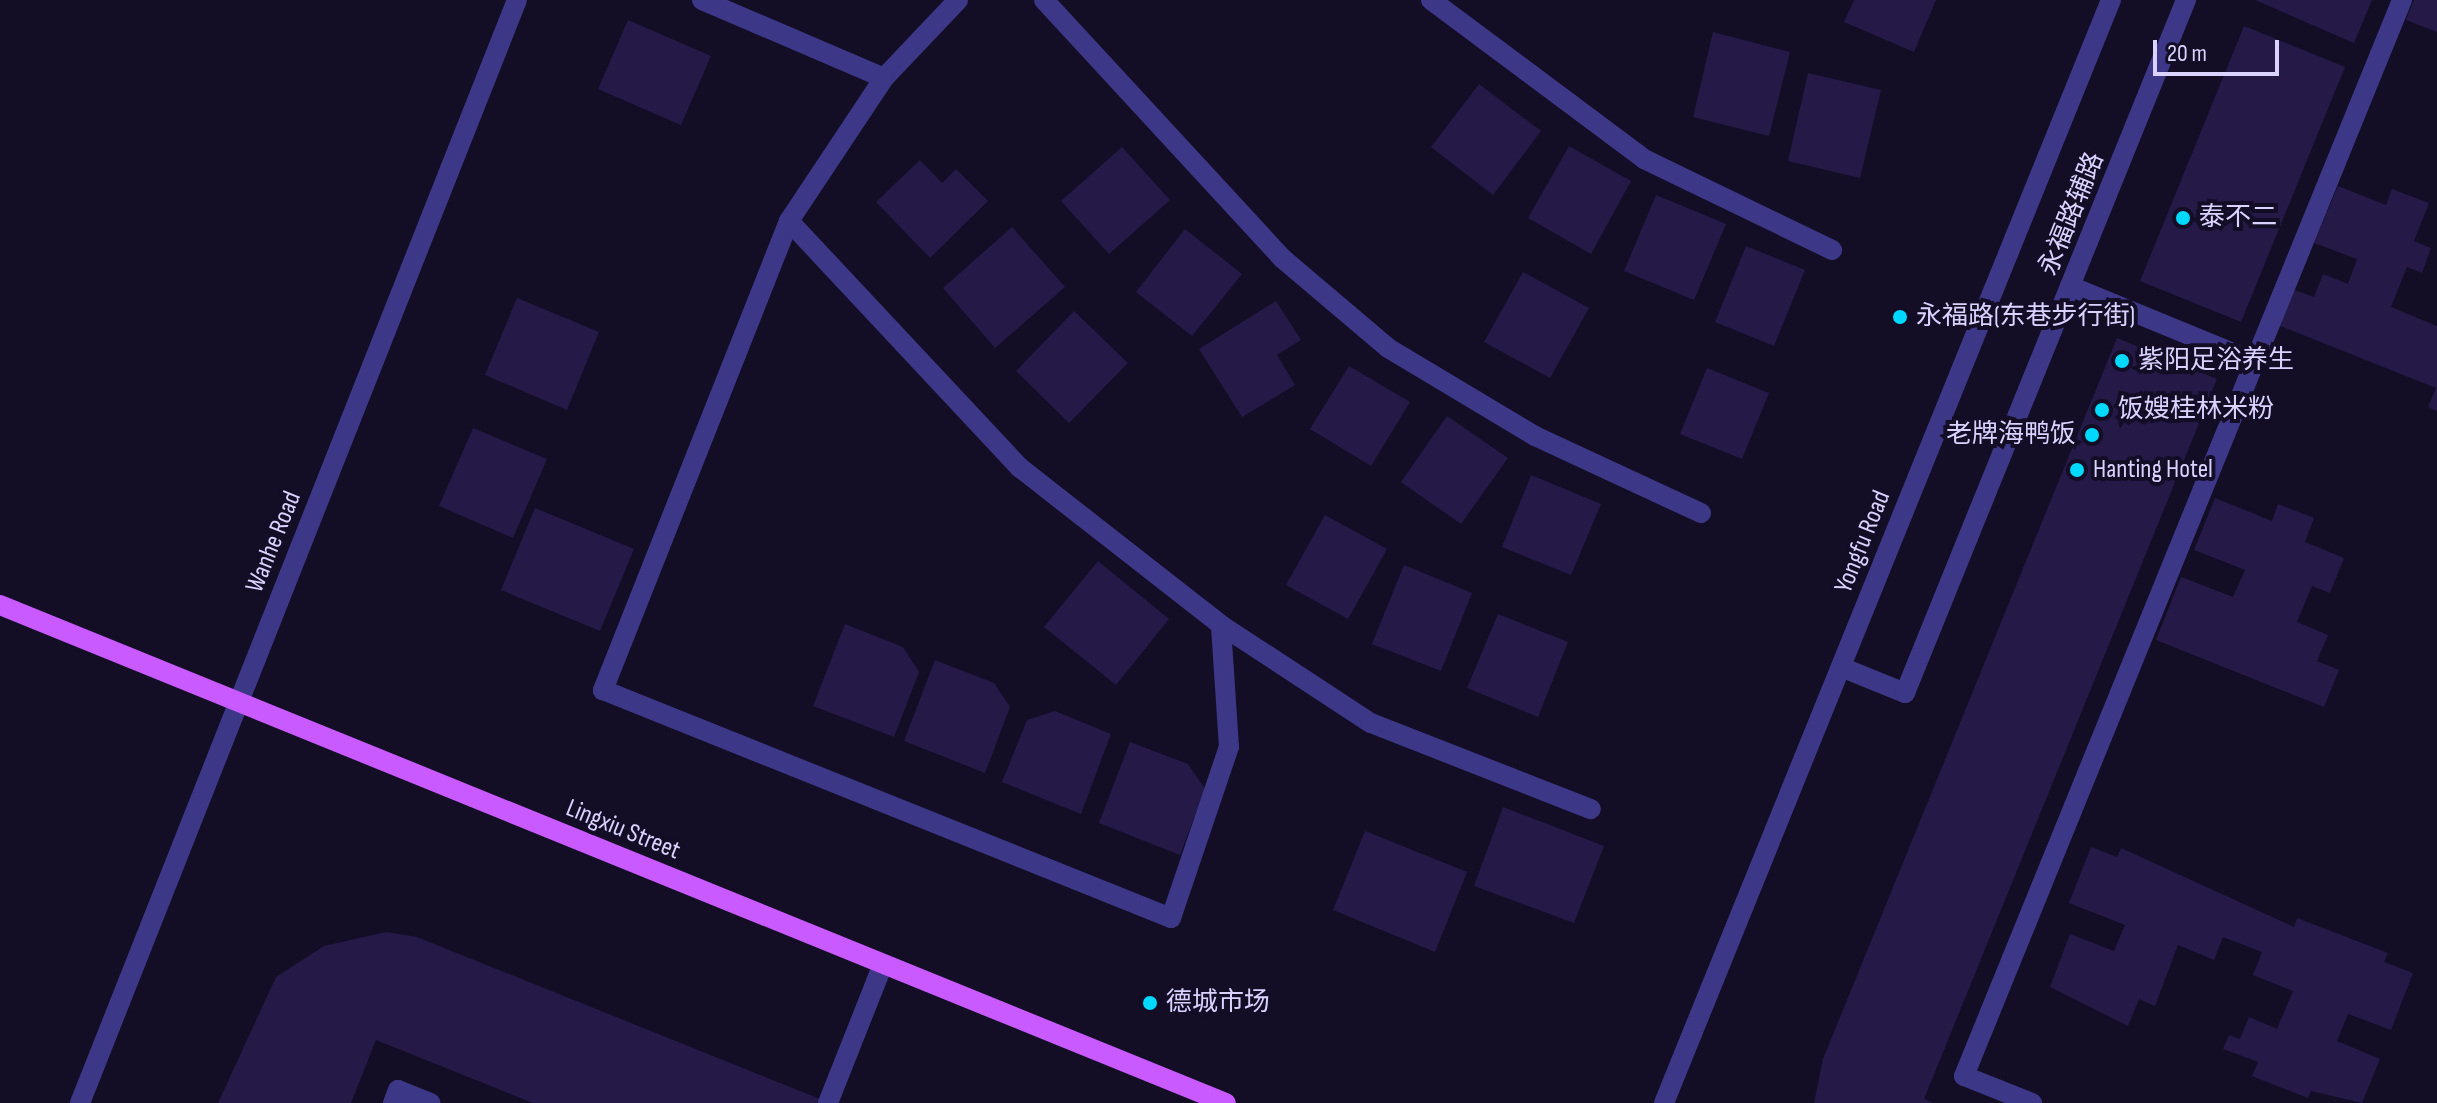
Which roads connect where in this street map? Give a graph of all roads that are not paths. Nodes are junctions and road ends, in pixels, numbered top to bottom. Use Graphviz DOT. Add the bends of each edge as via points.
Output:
graph roads {
  1 [pos="517,0"];
  2 [pos="702,0"];
  3 [pos="958,0"];
  4 [pos="1044,0"];
  5 [pos="1431,0"];
  6 [pos="2111,0"];
  7 [pos="2186,0"];
  8 [pos="2402,0"];
  9 [pos="884,78"];
  10 [pos="789,221"];
  11 [pos="1832,250"];
  12 [pos="2070,286"];
  13 [pos="2255,362"];
  14 [pos="1701,513"];
  15 [pos="0,605"];
  16 [pos="1221,625"];
  17 [pos="1841,667"];
  18 [pos="239,702"];
  19 [pos="1591,809"];
  20 [pos="883,964"];
  21 [pos="80,1103"];
  22 [pos="393,1103"];
  23 [pos="430,1103"];
  24 [pos="828,1103"];
  25 [pos="1226,1103"];
  26 [pos="1664,1103"];
  27 [pos="2032,1103"];
  1 -- 18 [label="street, Wanhe Road"];
  2 -- 9 [label="street"];
  3 -- 9 [label="street"];
  4 -- 14 [label="street" via="1282,258 1388,348 1535,436"];
  5 -- 11 [label="street" via="1644,159"];
  6 -- 17 [label="street, Yongfu Road"];
  7 -- 12 [label="street, 永福路辅路"];
  8 -- 13 [label="street"];
  9 -- 10 [label="street"];
  10 -- 16 [label="street" via="1019,467"];
  10 -- 16 [label="street" via="603,690 1171,918 1229,747"];
  12 -- 13 [label="street"];
  12 -- 17 [label="street, 永福路辅路" via="1905,693"];
  13 -- 27 [label="street" via="1964,1076"];
  15 -- 18 [label="main road, Lingxiu Street"];
  16 -- 19 [label="street" via="1371,723"];
  17 -- 26 [label="street, Yongfu Road"];
  18 -- 20 [label="main road, Lingxiu Street"];
  18 -- 21 [label="street, Wanhe Road"];
  20 -- 24 [label="street"];
  20 -- 25 [label="main road, Lingxiu Street"];
  22 -- 23 [label="street" via="398,1090"];
}
